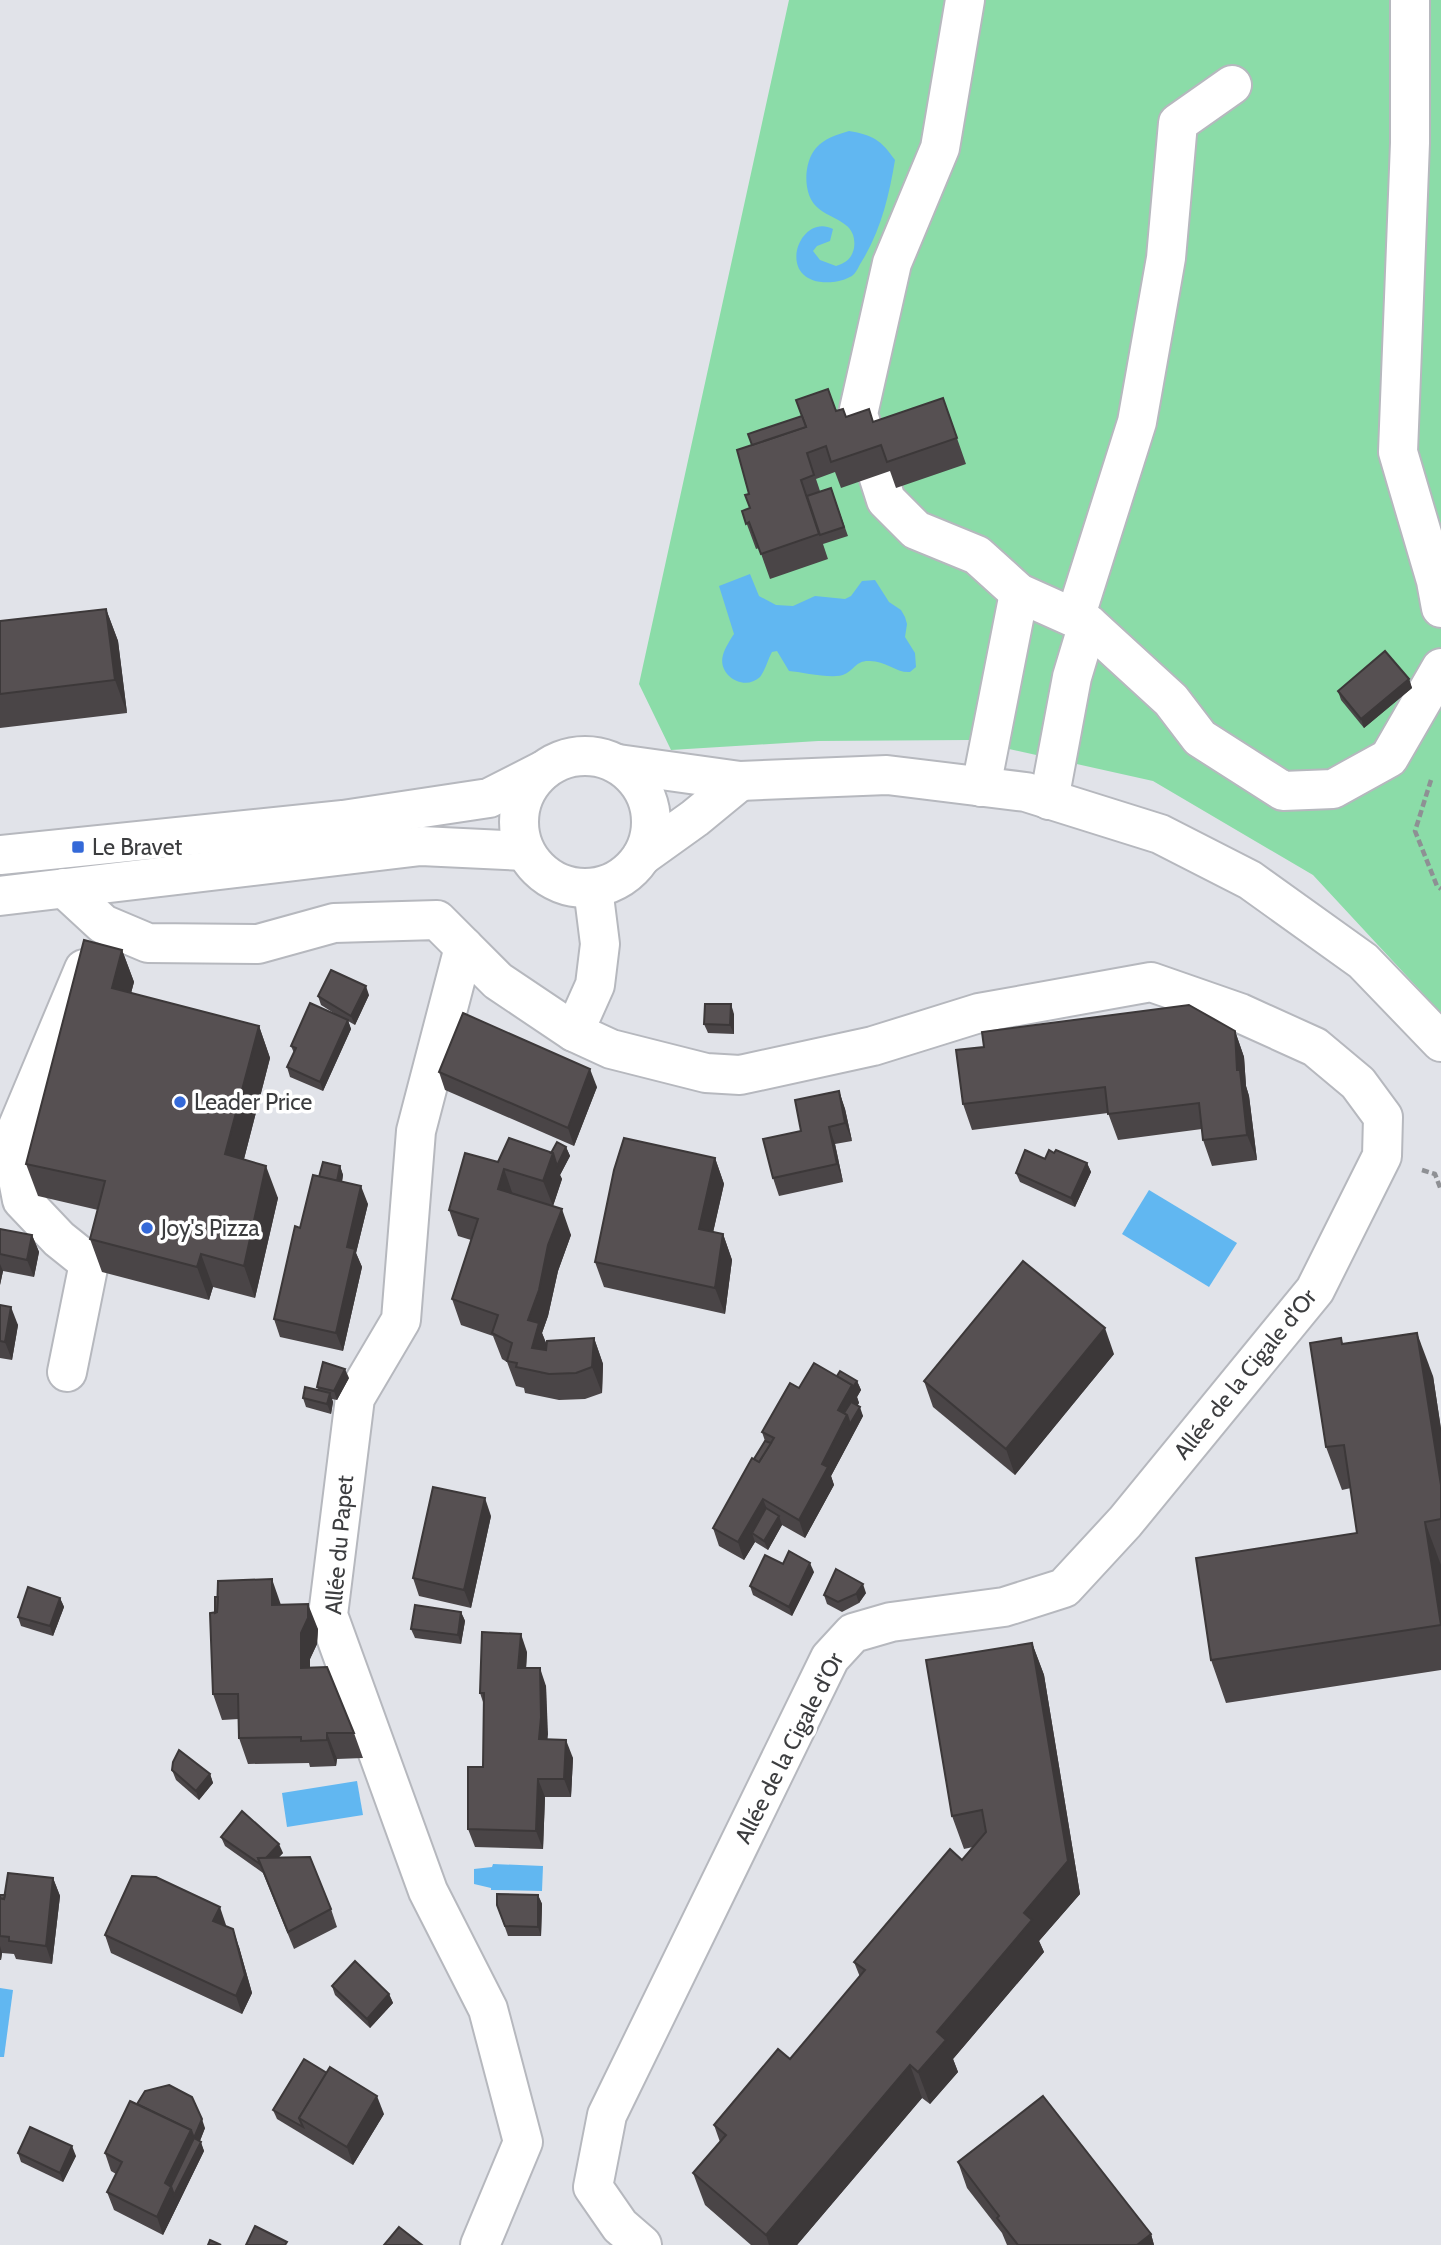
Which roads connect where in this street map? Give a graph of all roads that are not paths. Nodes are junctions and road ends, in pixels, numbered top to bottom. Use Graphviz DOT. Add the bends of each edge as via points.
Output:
graph roads {
  1 [pos="965,0"];
  2 [pos="1410,0"];
  3 [pos="1232,85"];
  4 [pos="866,439"];
  5 [pos="878,475"];
  6 [pos="1019,593"];
  7 [pos="1441,608"];
  8 [pos="1081,621"];
  9 [pos="1441,668"];
  10 [pos="618,764"];
  11 [pos="544,770"];
  12 [pos="740,781"];
  13 [pos="981,787"];
  14 [pos="1049,800"];
  15 [pos="525,851"];
  16 [pos="0,855"];
  17 [pos="642,856"];
  18 [pos="64,888"];
  19 [pos="593,888"];
  20 [pos="0,896"];
  21 [pos="103,925"];
  22 [pos="464,947"];
  23 [pos="574,1032"];
  24 [pos="1441,1042"];
  25 [pos="67,1372"];
  26 [pos="480,2245"];
  27 [pos="642,2245"];
  1 -- 4 [label="main road" via="940,148 892,263 858,415"];
  2 -- 7 [label="main road" via="1410,143 1398,452"];
  3 -- 8 [label="main road" via="1178,123 1166,258 1137,422"];
  5 -- 6 [label="main road" via="886,500 916,530 977,555"];
  6 -- 8 [label="main road"];
  6 -- 13 [label="main road"];
  8 -- 9 [label="main road" via="1171,700 1200,738 1283,791 1333,789 1389,758"];
  8 -- 14 [label="main road"];
  10 -- 11 [label="main road" via="591,756 563,759"];
  10 -- 12 [label="main road"];
  10 -- 17 [label="main road" via="636,779 650,806 651,832"];
  11 -- 15 [label="main road" via="530,786 520,811"];
  11 -- 16 [label="main road" via="489,798 343,820"];
  12 -- 13 [label="main road" via="887,775"];
  12 -- 17 [label="main road"];
  13 -- 14 [label="main road" via="1026,792"];
  14 -- 24 [label="main road" via="1160,834 1250,880 1363,961"];
  15 -- 18 [label="main road" via="421,846"];
  15 -- 19 [label="main road" via="546,876 572,888"];
  17 -- 19 [label="main road" via="630,872"];
  18 -- 20 [label="main road"];
  18 -- 21 [label="main road"];
  19 -- 23 [label="main road" via="600,944 596,985"];
  21 -- 22 [label="main road" via="148,943 258,944 334,923 437,920"];
  21 -- 25 [label="main road" via="12,1143 22,1200 89,1263"];
  22 -- 23 [label="main road" via="498,981"];
  22 -- 26 [label="main road, Allée du Papet" via="416,1130 401,1320 355,1398 328,1615 428,1891 488,2009 523,2142"];
  23 -- 27 [label="main road, Allée de la Cigale d'Or" via="611,1049 706,1073 740,1074 873,1046 979,1013 1151,982 1315,1046 1359,1083 1383,1117 1382,1156 1315,1290 1125,1522 1064,1588 1004,1607 891,1622 852,1633 830,1658 607,2115 593,2187 620,2226"];
}
